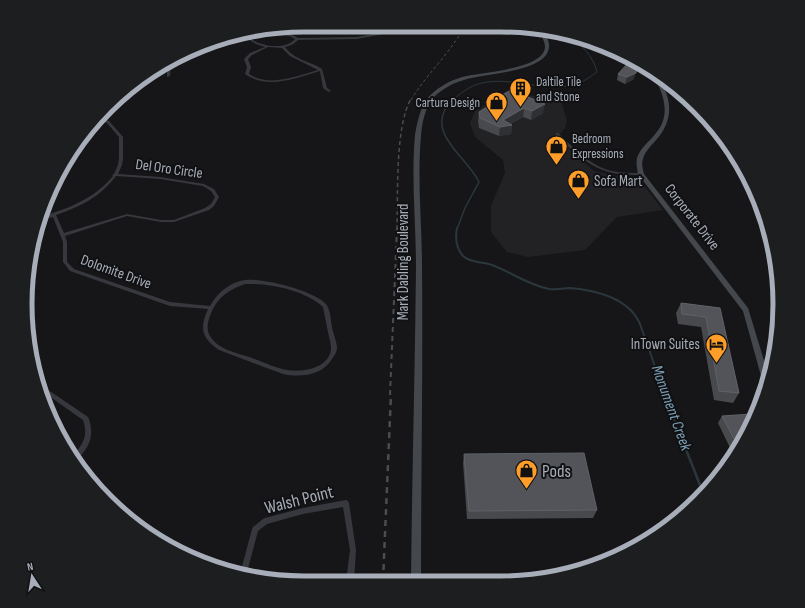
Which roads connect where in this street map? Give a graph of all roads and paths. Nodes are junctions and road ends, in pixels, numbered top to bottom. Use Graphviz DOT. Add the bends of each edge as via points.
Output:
graph roads {
  1 [pos="386,32"];
  2 [pos="542,35"];
  3 [pos="248,37"];
  4 [pos="254,37"];
  5 [pos="297,39"];
  6 [pos="266,47"];
  7 [pos="283,47"];
  8 [pos="189,59"];
  9 [pos="184,60"];
  10 [pos="169,68"];
  11 [pos="321,70"];
  12 [pos="168,76"];
  13 [pos="660,84"];
  14 [pos="330,91"];
  15 [pos="104,120"];
  16 [pos="557,134"];
  17 [pos="641,174"];
  18 [pos="114,175"];
  19 [pos="54,215"];
  20 [pos="46,218"];
  21 [pos="63,235"];
  22 [pos="211,308"];
  23 [pos="764,373"];
  24 [pos="46,391"];
  25 [pos="78,455"];
  26 [pos="244,569"];
  27 [pos="350,576"];
  28 [pos="416,576"];
  1 -- 5 [label="street" via="357,38"];
  2 -- 28 [label="street, Mark Dabling Boulevard" via="547,47 542,58 523,67 476,75 452,83 430,98 421,118 417,167 419,228"];
  3 -- 6 [label="street"];
  4 -- 5 [label="street" via="284,34"];
  5 -- 7 [label="street"];
  6 -- 7 [label="street"];
  6 -- 11 [label="street" via="246,59 249,67 247,74 257,80 272,82"];
  7 -- 11 [label="street" via="292,57"];
  8 -- 9 [label="street"];
  10 -- 12 [label="street"];
  11 -- 14 [label="street" via="325,88"];
  13 -- 17 [label="street" via="667,109 662,130 641,156"];
  15 -- 18 [label="street" via="121,137 120,164"];
  16 -- 17 [label="street" via="595,167 620,174"];
  17 -- 23 [label="street, Corporate Drive" via="746,310"];
  18 -- 19 [label="street" via="93,196"];
  18 -- 21 [label="street, Del Oro Circle" via="160,178 204,185 213,190 217,197 213,205 207,209 174,221 127,216"];
  19 -- 20 [label="street"];
  19 -- 21 [label="street, Dolomite Drive"];
  21 -- 22 [label="street, Dolomite Drive" via="66,242 65,262 72,270 170,304"];
  22 -- 22 [label="street" via="205,320 205,331 221,349 296,374 316,370 329,361 333,354 325,306 312,296 259,282 245,282 221,293"];
  24 -- 25 [label="street" via="86,419 90,435 88,443"];
  26 -- 27 [label="street, Walsh Point" via="255,530 265,521 346,503 353,550"];
}
